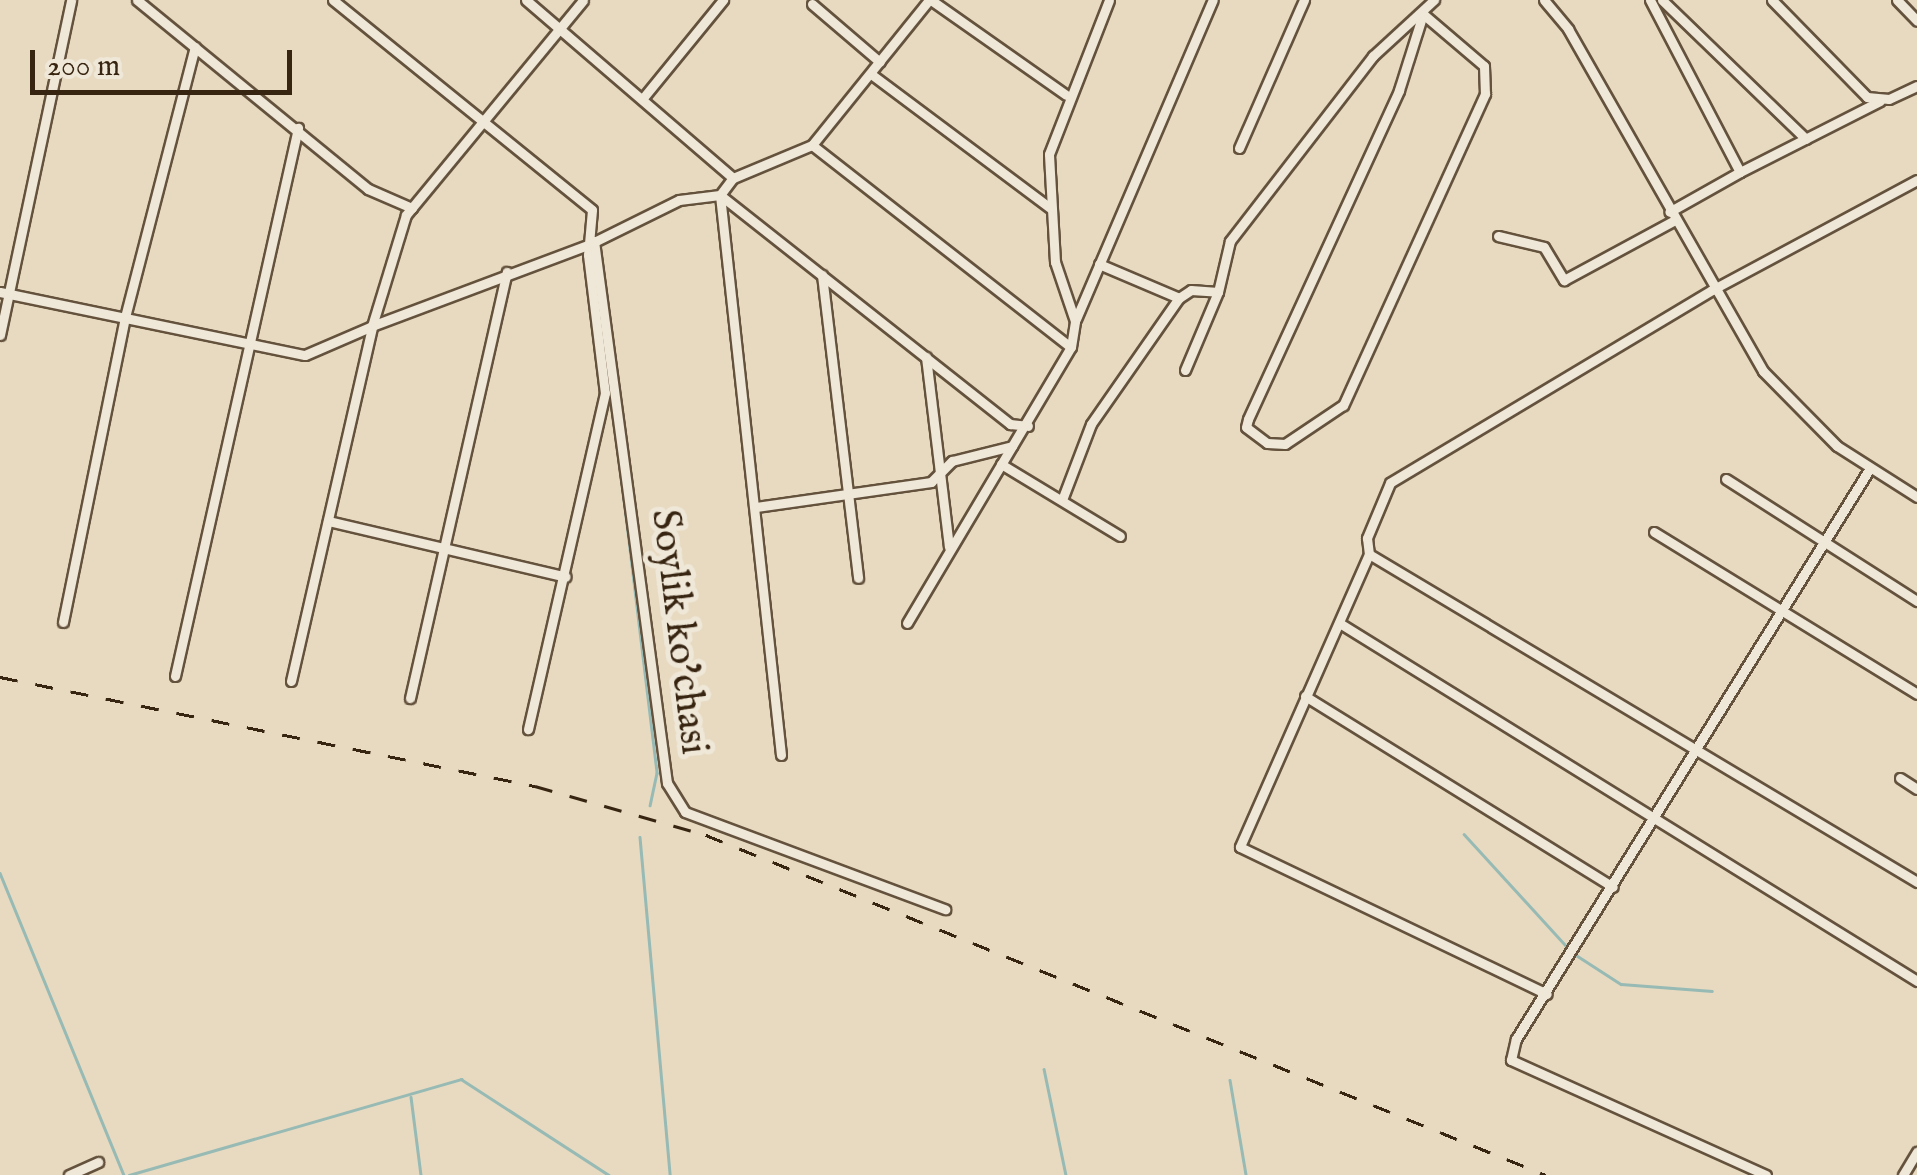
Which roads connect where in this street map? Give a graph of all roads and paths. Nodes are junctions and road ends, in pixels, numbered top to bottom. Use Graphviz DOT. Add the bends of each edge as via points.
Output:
graph roads {
  1 [pos="71,0"];
  2 [pos="137,0"];
  3 [pos="333,0"];
  4 [pos="526,0"];
  5 [pos="582,0"];
  6 [pos="723,0"];
  7 [pos="930,0"];
  8 [pos="1212,0"];
  9 [pos="1304,0"];
  10 [pos="1434,0"];
  11 [pos="1544,0"];
  12 [pos="1650,0"];
  13 [pos="1662,0"];
  14 [pos="1772,0"];
  15 [pos="1897,0"];
  16 [pos="1105,2"];
  17 [pos="812,4"];
  18 [pos="1423,14"];
  19 [pos="1917,21"];
  20 [pos="560,28"];
  21 [pos="196,47"];
  22 [pos="880,62"];
  23 [pos="871,74"];
  24 [pos="1917,86"];
  25 [pos="1066,95"];
  26 [pos="643,98"];
  27 [pos="1882,100"];
  28 [pos="484,124"];
  29 [pos="298,128"];
  30 [pos="1806,139"];
  31 [pos="812,145"];
  32 [pos="1239,148"];
  33 [pos="1740,172"];
  34 [pos="732,178"];
  35 [pos="1917,180"];
  36 [pos="720,194"];
  37 [pos="412,208"];
  38 [pos="1050,208"];
  39 [pos="1671,216"];
  40 [pos="1498,236"];
  41 [pos="592,242"];
  42 [pos="1099,264"];
  43 [pos="507,272"];
  44 [pos="822,275"];
  45 [pos="1712,290"];
  46 [pos="4,292"];
  47 [pos="1218,292"];
  48 [pos="1179,298"];
  49 [pos="125,317"];
  50 [pos="1076,321"];
  51 [pos="372,326"];
  52 [pos="0,336"];
  53 [pos="246,346"];
  54 [pos="1071,346"];
  55 [pos="926,357"];
  56 [pos="1185,370"];
  57 [pos="616,391"];
  58 [pos="604,392"];
  59 [pos="1028,426"];
  60 [pos="1012,446"];
  61 [pos="1001,464"];
  62 [pos="1870,468"];
  63 [pos="938,474"];
  64 [pos="1726,479"];
  65 [pos="1917,496"];
  66 [pos="850,498"];
  67 [pos="1062,500"];
  68 [pos="756,508"];
  69 [pos="328,521"];
  70 [pos="1654,532"];
  71 [pos="1120,536"];
  72 [pos="1825,546"];
  73 [pos="949,547"];
  74 [pos="444,549"];
  75 [pos="1369,554"];
  76 [pos="566,577"];
  77 [pos="858,578"];
  78 [pos="1917,600"];
  79 [pos="1786,612"];
  80 [pos="62,622"];
  81 [pos="906,623"];
  82 [pos="1341,624"];
  83 [pos="175,676"];
  84 [pos="291,681"];
  85 [pos="1917,694"];
  86 [pos="1304,696"];
  87 [pos="410,698"];
  88 [pos="528,729"];
  89 [pos="1698,749"];
  90 [pos="781,755"];
  91 [pos="1900,778"];
  92 [pos="1917,790"];
  93 [pos="1656,822"];
  94 [pos="1917,882"];
  95 [pos="1614,887"];
  96 [pos="944,909"];
  97 [pos="1917,981"];
  98 [pos="1547,994"];
  99 [pos="1917,1152"];
  100 [pos="98,1162"];
  101 [pos="69,1175"];
  102 [pos="1766,1175"];
  103 [pos="1904,1175"];
  1 -- 46 [label="street"];
  2 -- 21 [label="street"];
  3 -- 28 [label="street"];
  4 -- 20 [label="street"];
  5 -- 20 [label="street"];
  6 -- 26 [label="street"];
  7 -- 22 [label="street"];
  7 -- 25 [label="street"];
  8 -- 42 [label="street"];
  9 -- 32 [label="street"];
  10 -- 18 [label="street"];
  11 -- 39 [label="street" via="1568,29"];
  12 -- 33 [label="street"];
  13 -- 30 [label="street"];
  14 -- 27 [label="street" via="1868,97"];
  15 -- 19 [label="street"];
  16 -- 25 [label="street"];
  17 -- 22 [label="street"];
  18 -- 18 [label="street" via="1484,66 1484,94 1343,405 1285,444 1266,443 1246,428 1248,419 1398,90"];
  18 -- 47 [label="street" via="1373,56 1266,190 1230,241"];
  20 -- 26 [label="street"];
  20 -- 28 [label="street"];
  21 -- 29 [label="street"];
  21 -- 49 [label="street"];
  22 -- 23 [label="street"];
  23 -- 31 [label="street"];
  23 -- 38 [label="street"];
  24 -- 27 [label="street"];
  25 -- 38 [label="street" via="1049,154"];
  26 -- 34 [label="street"];
  27 -- 30 [label="street"];
  28 -- 37 [label="street"];
  28 -- 41 [label="street" via="592,210"];
  29 -- 37 [label="street" via="368,189"];
  29 -- 53 [label="street"];
  30 -- 33 [label="street"];
  31 -- 34 [label="street"];
  31 -- 54 [label="street"];
  33 -- 39 [label="street"];
  34 -- 36 [label="street"];
  35 -- 45 [label="street"];
  36 -- 41 [label="street" via="679,200"];
  36 -- 44 [label="street"];
  36 -- 68 [label="street"];
  37 -- 51 [label="street"];
  38 -- 50 [label="street" via="1055,262"];
  39 -- 40 [label="street" via="1564,280 1544,247"];
  39 -- 45 [label="street"];
  41 -- 43 [label="street"];
  41 -- 57 [label="street, Soylik ko'chasi"];
  41 -- 58 [label="street"];
  42 -- 48 [label="street"];
  42 -- 50 [label="street"];
  43 -- 51 [label="street"];
  43 -- 74 [label="street"];
  44 -- 55 [label="street"];
  44 -- 66 [label="street"];
  45 -- 62 [label="street" via="1763,371 1807,420"];
  45 -- 75 [label="street" via="1390,482 1370,525"];
  46 -- 49 [label="street"];
  46 -- 52 [label="street"];
  47 -- 48 [label="street"];
  47 -- 56 [label="street"];
  48 -- 67 [label="street" via="1091,424"];
  49 -- 53 [label="street"];
  49 -- 80 [label="street"];
  50 -- 54 [label="street"];
  51 -- 53 [label="street" via="306,355"];
  51 -- 69 [label="street"];
  53 -- 83 [label="street"];
  54 -- 59 [label="street"];
  55 -- 59 [label="street" via="1010,424"];
  55 -- 63 [label="street"];
  57 -- 58 [label="street"];
  57 -- 96 [label="street, Soylik ko'chasi" via="667,783 685,812"];
  58 -- 76 [label="street"];
  59 -- 60 [label="street"];
  60 -- 61 [label="street"];
  60 -- 63 [label="street" via="952,460"];
  61 -- 67 [label="street"];
  61 -- 73 [label="street"];
  62 -- 65 [label="street"];
  62 -- 72 [label="street"];
  63 -- 66 [label="street"];
  63 -- 73 [label="street"];
  64 -- 72 [label="street"];
  66 -- 68 [label="street"];
  66 -- 77 [label="street"];
  67 -- 71 [label="street"];
  68 -- 90 [label="street"];
  69 -- 74 [label="street"];
  69 -- 84 [label="street"];
  70 -- 79 [label="street"];
  72 -- 78 [label="street"];
  72 -- 79 [label="street"];
  73 -- 81 [label="street"];
  74 -- 76 [label="street"];
  74 -- 87 [label="street"];
  75 -- 82 [label="street"];
  75 -- 89 [label="street"];
  76 -- 88 [label="street"];
  79 -- 85 [label="street"];
  79 -- 89 [label="street"];
  82 -- 86 [label="street"];
  82 -- 93 [label="street"];
  86 -- 95 [label="street"];
  86 -- 98 [label="street" via="1240,847"];
  89 -- 93 [label="street"];
  89 -- 94 [label="street"];
  91 -- 92 [label="street"];
  93 -- 95 [label="street"];
  93 -- 97 [label="street"];
  95 -- 98 [label="street"];
  98 -- 102 [label="street" via="1516,1038 1518,1066"];
  99 -- 103 [label="street"];
  100 -- 101 [label="street"];
}
